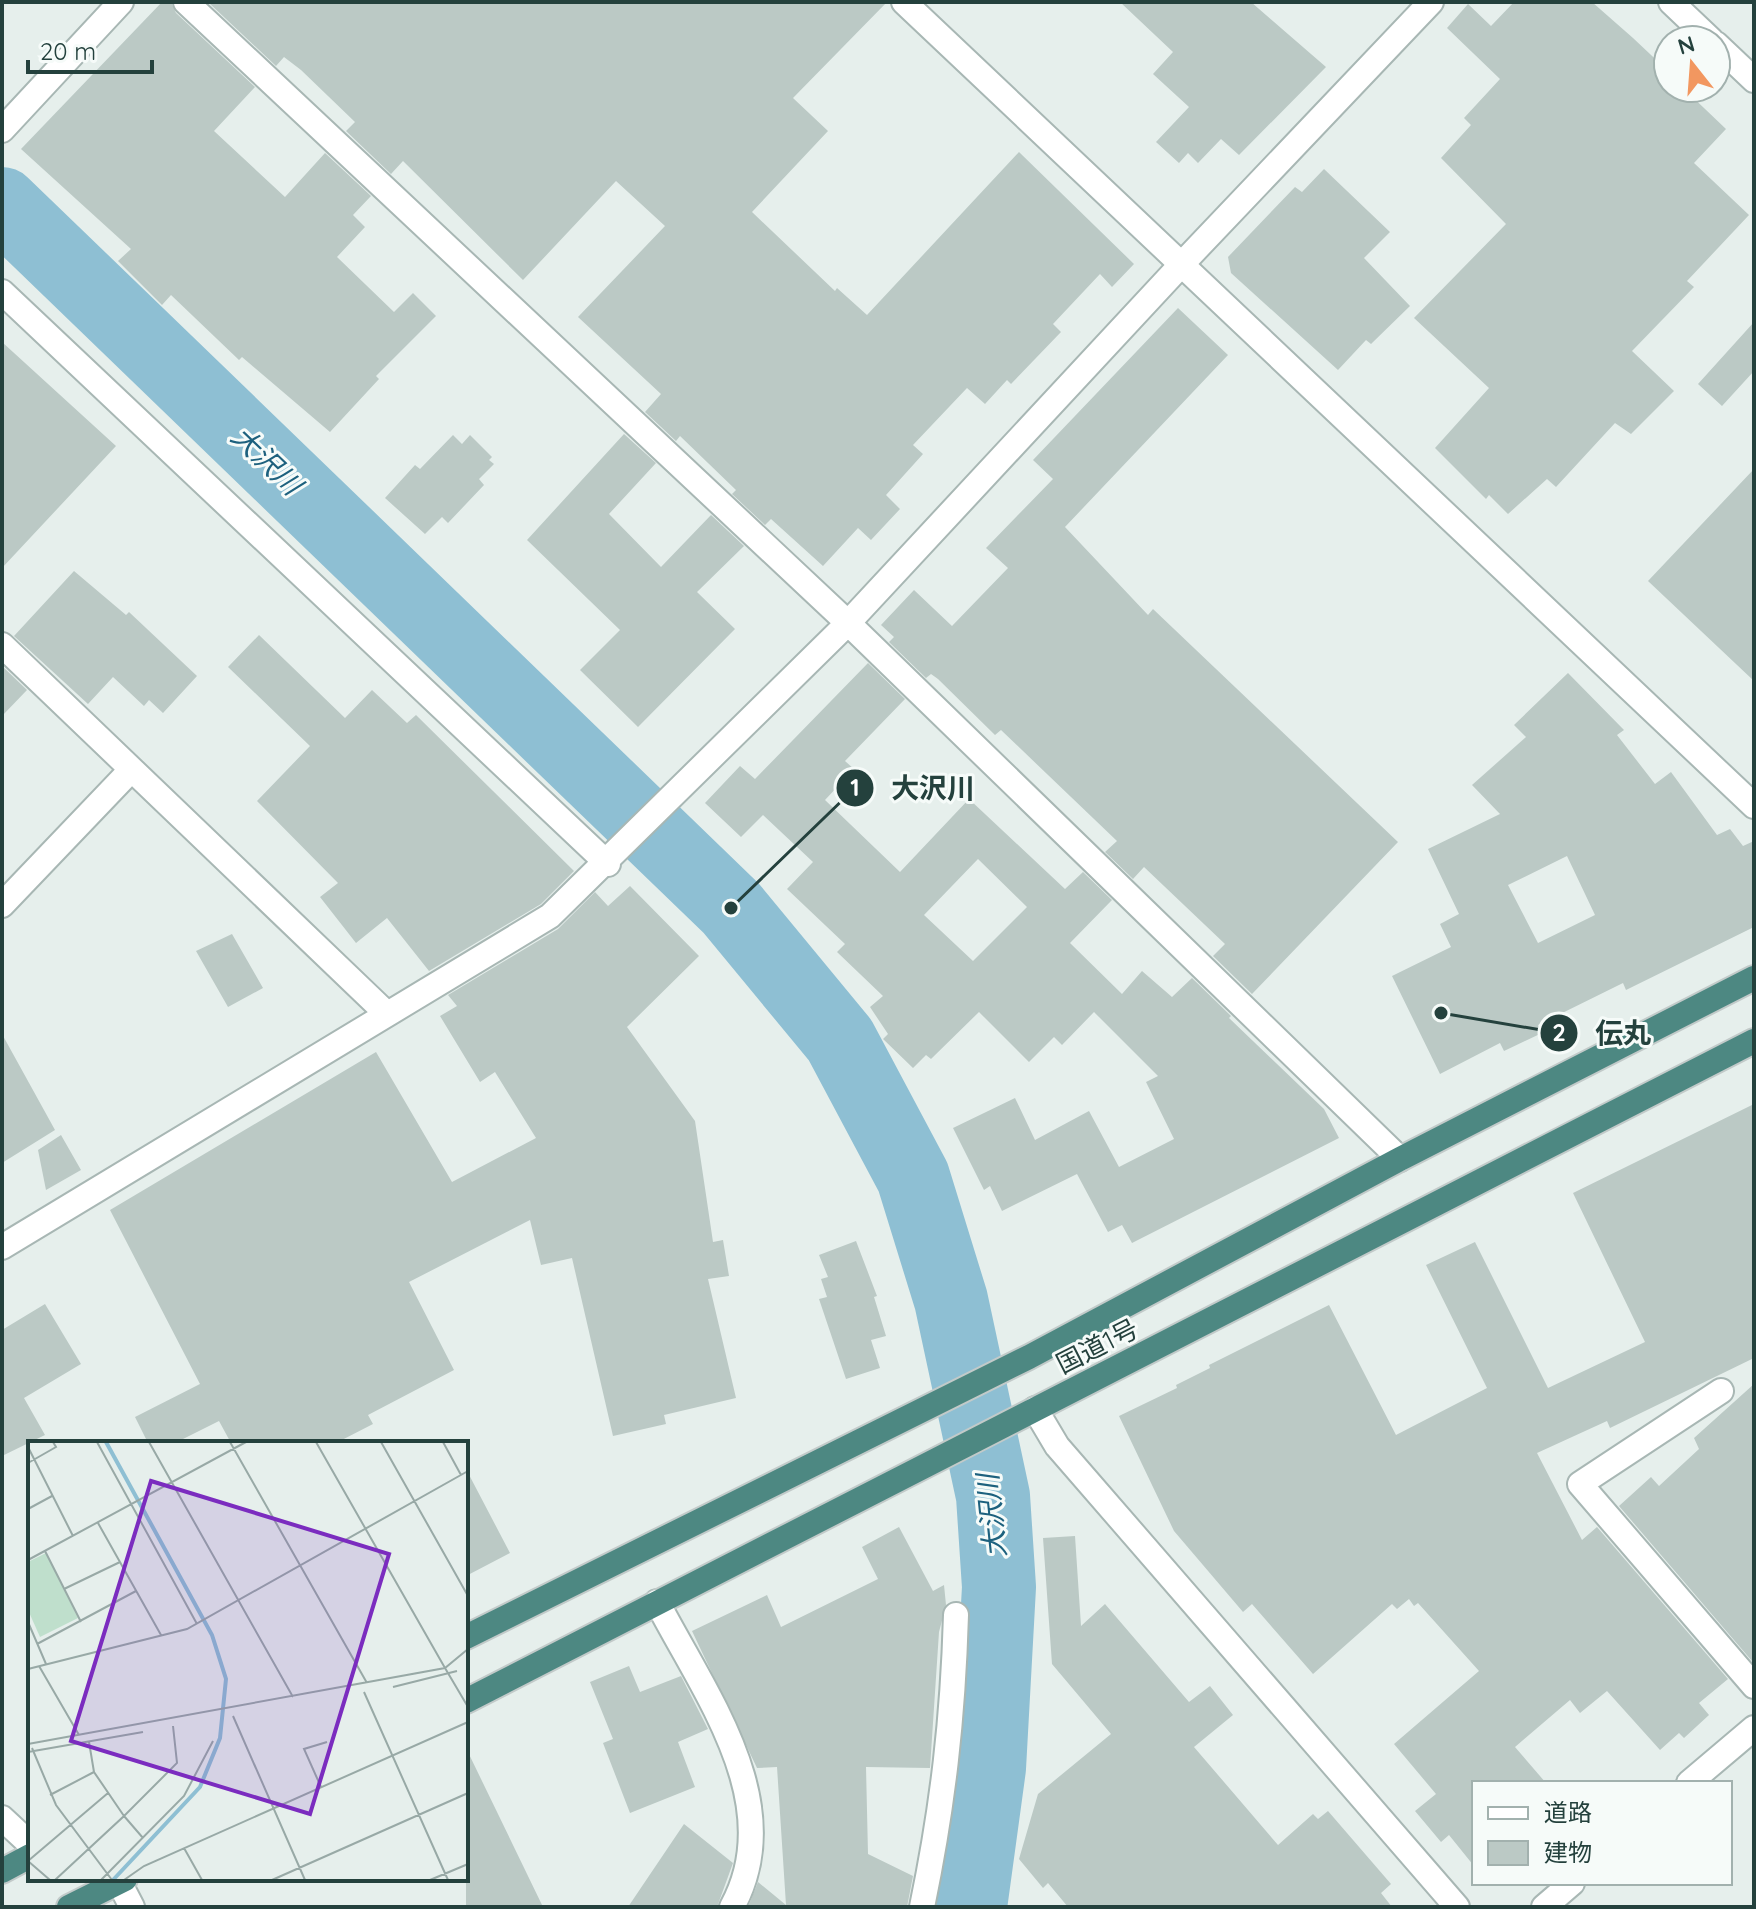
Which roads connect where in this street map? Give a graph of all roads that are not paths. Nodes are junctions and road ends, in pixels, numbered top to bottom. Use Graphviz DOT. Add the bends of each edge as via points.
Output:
graph roads {
  1 [pos="121,2"];
  2 [pos="186,2"];
  3 [pos="904,2"];
  4 [pos="1431,2"];
  5 [pos="1671,2"];
  6 [pos="1694,24"];
  7 [pos="1732,59"];
  8 [pos="1754,80"];
  9 [pos="4,128"];
  10 [pos="1180,266"];
  11 [pos="2,292"];
  12 [pos="848,623"];
  13 [pos="2,645"];
  14 [pos="131,770"];
  15 [pos="1754,806"];
  16 [pos="608,864"];
  17 [pos="2,905"];
  18 [pos="1754,978"];
  19 [pos="386,1013"];
  20 [pos="1754,1041"];
  21 [pos="1400,1159"];
  22 [pos="2,1247"];
  23 [pos="1721,1391"];
  24 [pos="1035,1409"];
  25 [pos="657,1602"];
  26 [pos="956,1615"];
  27 [pos="468,1636"];
  28 [pos="1754,1686"];
  29 [pos="468,1700"];
  30 [pos="1754,1728"];
  31 [pos="1691,1781"];
  32 [pos="2,1818"];
  33 [pos="28,1842"];
  34 [pos="28,1857"];
  35 [pos="2,1871"];
  36 [pos="120,1881"];
  37 [pos="122,1881"];
  38 [pos="1570,1885"];
  39 [pos="69,1907"];
  40 [pos="132,1907"];
  41 [pos="732,1907"];
  42 [pos="922,1907"];
  43 [pos="1457,1907"];
  44 [pos="1544,1907"];
  1 -- 9 [label="street"];
  2 -- 12 [label="street"];
  3 -- 10 [label="street"];
  4 -- 10 [label="street"];
  5 -- 6 [label="street"];
  7 -- 8 [label="street"];
  10 -- 12 [label="street"];
  10 -- 15 [label="street"];
  11 -- 16 [label="street"];
  12 -- 16 [label="street"];
  12 -- 21 [label="street"];
  13 -- 14 [label="street"];
  14 -- 17 [label="street"];
  14 -- 19 [label="street"];
  16 -- 19 [label="street" via="550,916"];
  18 -- 21 [label="highway, 国道1号"];
  19 -- 22 [label="street"];
  20 -- 24 [label="highway, 国道1号"];
  21 -- 27 [label="highway, 国道1号" via="1001,1371"];
  23 -- 28 [label="street" via="1580,1484"];
  24 -- 25 [label="highway, 国道1号"];
  24 -- 43 [label="street" via="1057,1446"];
  25 -- 29 [label="highway, 国道1号"];
  25 -- 41 [label="street" via="742,1767 754,1839 743,1887"];
  26 -- 42 [label="street" via="942,1808"];
  30 -- 31 [label="street"];
  32 -- 33 [label="street"];
  34 -- 35 [label="highway"];
  36 -- 39 [label="highway"];
  37 -- 40 [label="street"];
  38 -- 44 [label="street"];
}
